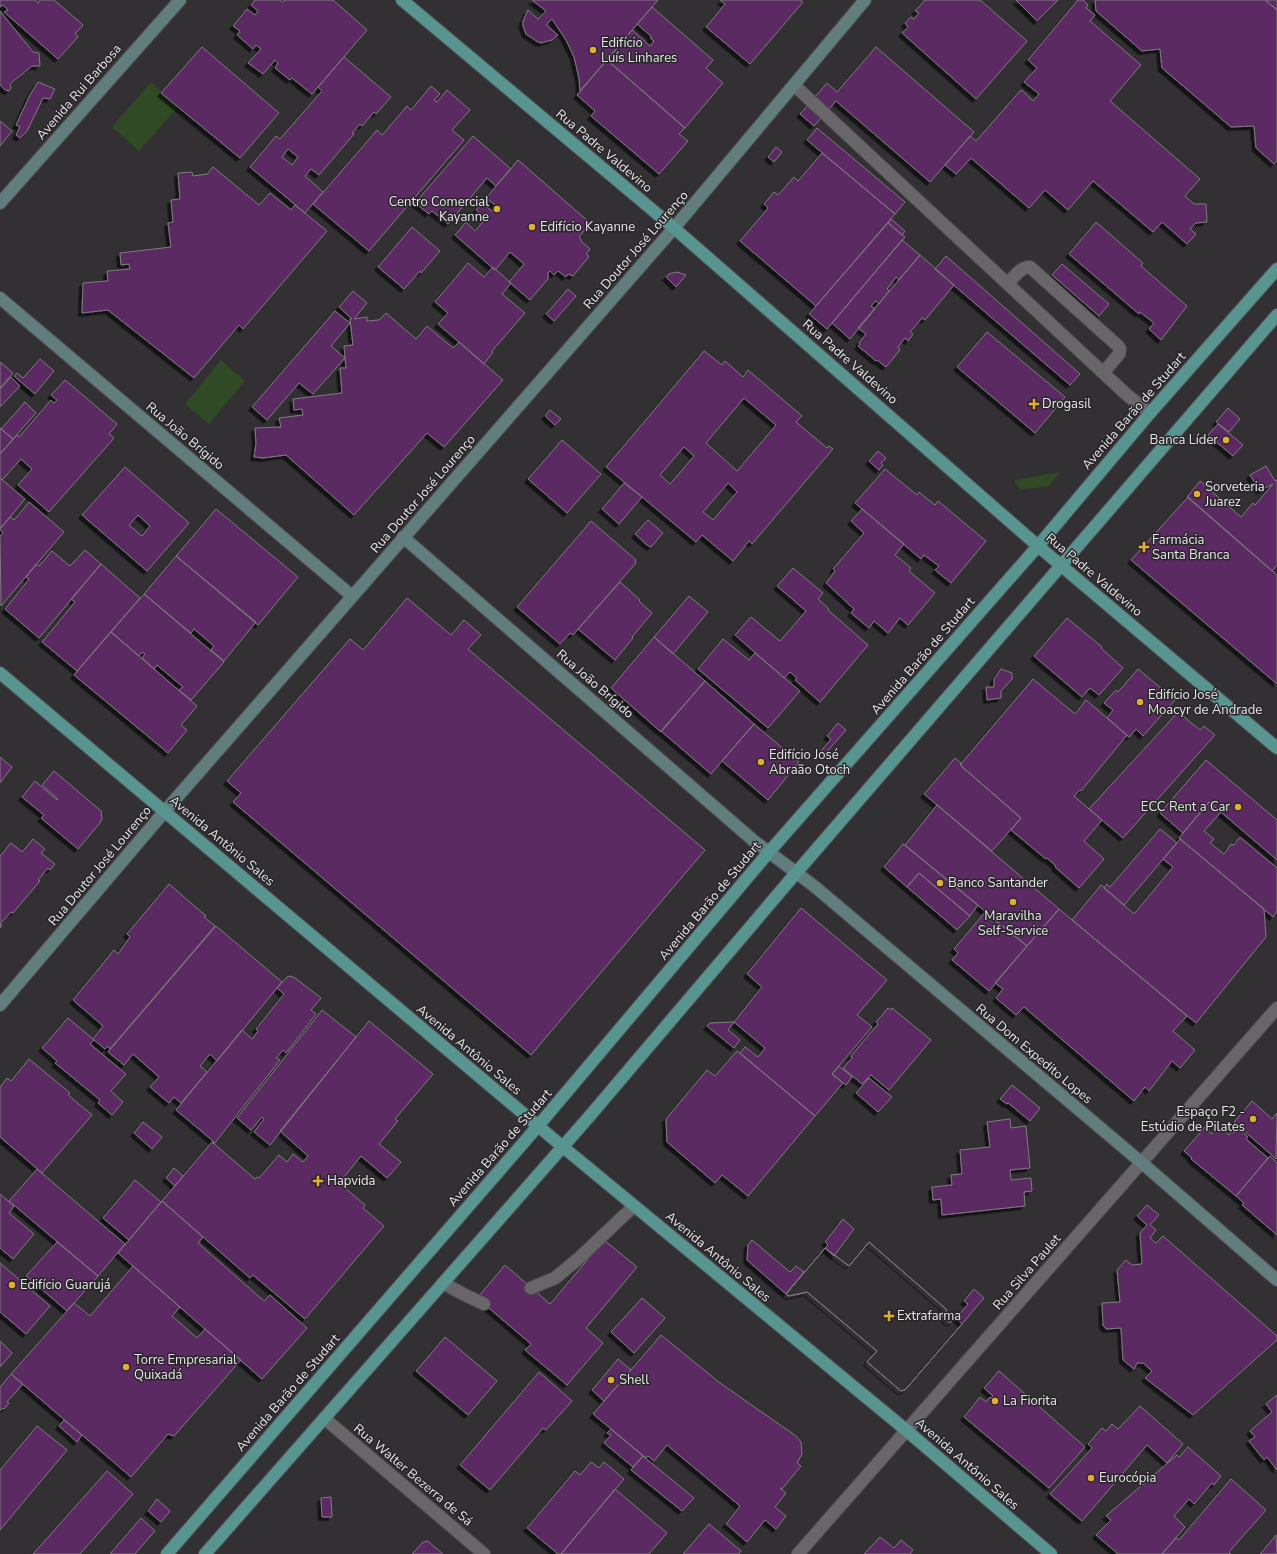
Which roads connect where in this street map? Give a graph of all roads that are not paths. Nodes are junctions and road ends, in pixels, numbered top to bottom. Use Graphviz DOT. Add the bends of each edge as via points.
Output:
graph roads {
  1 [pos="180,0"];
  2 [pos="402,0"];
  3 [pos="865,0"];
  4 [pos="794,85"];
  5 [pos="0,204"];
  6 [pos="674,228"];
  7 [pos="1277,268"];
  8 [pos="1008,284"];
  9 [pos="0,298"];
  10 [pos="1277,315"];
  11 [pos="1104,372"];
  12 [pos="1150,413"];
  13 [pos="403,537"];
  14 [pos="1038,546"];
  15 [pos="1062,566"];
  16 [pos="352,596"];
  17 [pos="0,673"];
  18 [pos="1277,748"];
  19 [pos="165,811"];
  20 [pos="769,852"];
  21 [pos="796,872"];
  22 [pos="0,1006"];
  23 [pos="1277,1008"];
  24 [pos="538,1126"];
  25 [pos="563,1147"];
  26 [pos="1142,1164"];
  27 [pos="634,1206"];
  28 [pos="1277,1280"];
  29 [pos="443,1283"];
  30 [pos="532,1288"];
  31 [pos="484,1304"];
  32 [pos="324,1418"];
  33 [pos="906,1430"];
  34 [pos="167,1554"];
  35 [pos="205,1554"];
  36 [pos="484,1554"];
  37 [pos="798,1554"];
  38 [pos="1051,1554"];
  1 -- 5 [label="street, Avenida Rui Barbosa"];
  2 -- 6 [label="main road, Rua Padre Valdevino"];
  3 -- 4 [label="street, Rua Doutor José Lourenço"];
  4 -- 6 [label="street, Rua Doutor José Lourenço"];
  4 -- 8 [label="street"];
  6 -- 13 [label="street, Rua Doutor José Lourenço"];
  6 -- 14 [label="main road, Rua Padre Valdevino"];
  7 -- 12 [label="main road, Avenida Barão de Studart"];
  8 -- 11 [label="street"];
  8 -- 11 [label="street" via="1021,269 1030,267 1118,346 1119,354"];
  9 -- 16 [label="street, Rua João Brígido"];
  10 -- 15 [label="main road"];
  11 -- 12 [label="street"];
  12 -- 14 [label="main road, Avenida Barão de Studart"];
  13 -- 16 [label="street, Rua Doutor José Lourenço"];
  13 -- 20 [label="street, Rua João Brígido"];
  14 -- 15 [label="main road, Rua Padre Valdevino"];
  14 -- 20 [label="main road, Avenida Barão de Studart"];
  15 -- 18 [label="main road, Rua Padre Valdevino"];
  15 -- 21 [label="main road"];
  16 -- 19 [label="street, Rua Doutor José Lourenço"];
  17 -- 19 [label="main road, Avenida Antônio Sales"];
  19 -- 22 [label="street, Rua Doutor José Lourenço"];
  19 -- 24 [label="main road, Avenida Antônio Sales"];
  20 -- 21 [label="street, Rua Dom Expedito Lopes"];
  20 -- 24 [label="main road, Avenida Barão de Studart"];
  21 -- 25 [label="main road"];
  21 -- 26 [label="street, Rua Dom Expedito Lopes"];
  23 -- 26 [label="street, Rua Silva Paulet"];
  24 -- 25 [label="main road, Avenida Antônio Sales"];
  24 -- 34 [label="main road, Avenida Barão de Studart"];
  25 -- 27 [label="main road, Avenida Antônio Sales"];
  25 -- 29 [label="main road"];
  26 -- 28 [label="street, Rua Dom Expedito Lopes"];
  26 -- 33 [label="street, Rua Silva Paulet"];
  27 -- 30 [label="street" via="555,1278"];
  27 -- 33 [label="main road, Avenida Antônio Sales"];
  29 -- 31 [label="street"];
  29 -- 32 [label="main road"];
  32 -- 35 [label="main road"];
  32 -- 36 [label="street, Rua Walter Bezerra de Sá"];
  33 -- 37 [label="street, Rua Silva Paulet"];
  33 -- 38 [label="main road, Avenida Antônio Sales"];
}
